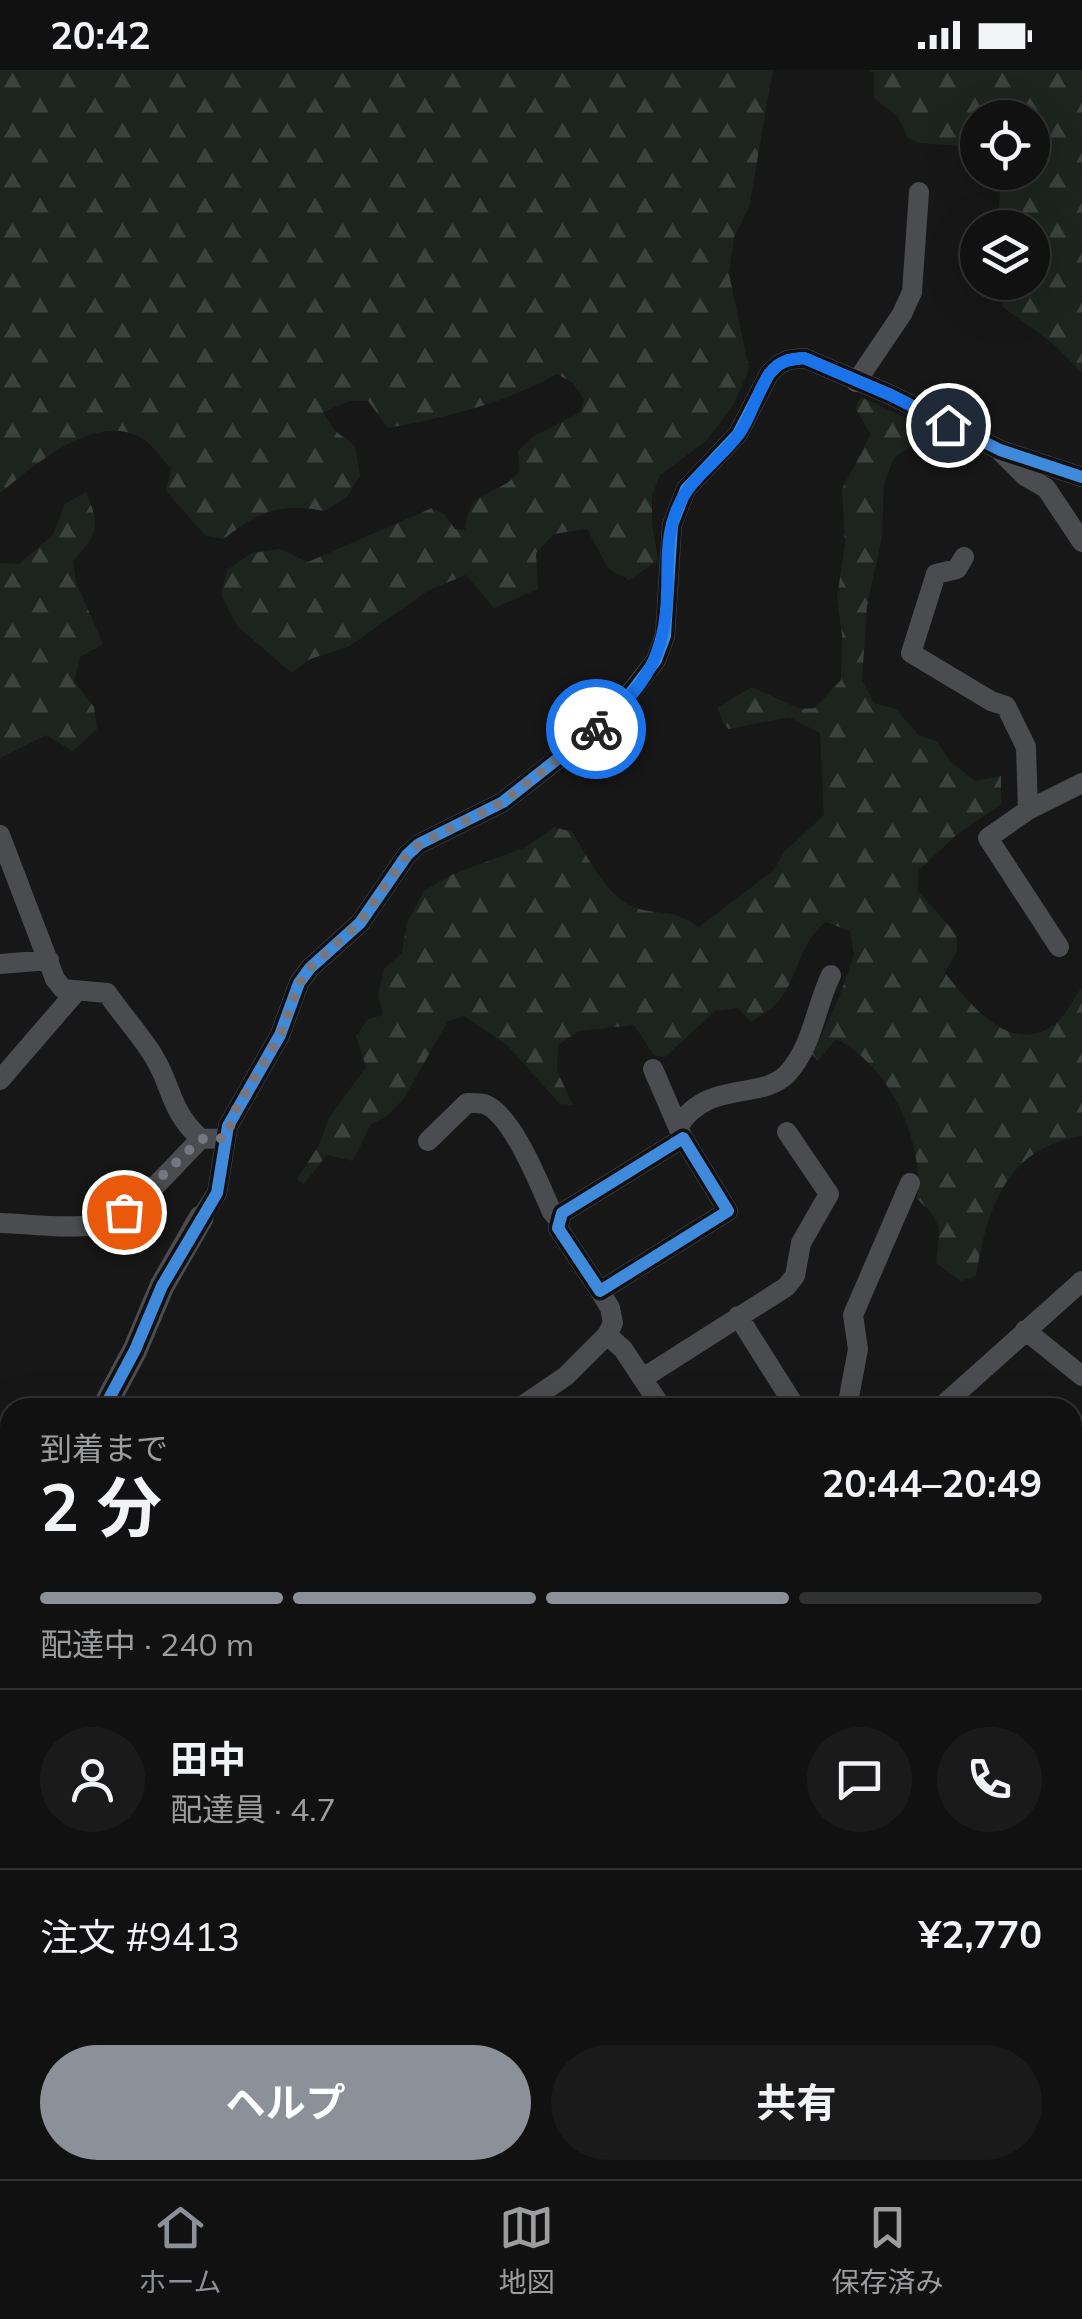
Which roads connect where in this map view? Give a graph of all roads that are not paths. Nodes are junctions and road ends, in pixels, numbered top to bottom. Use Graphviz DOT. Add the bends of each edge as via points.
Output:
graph roads {
  1 [pos="918,192"];
  2 [pos="856,382"];
  3 [pos="1000,450"];
  4 [pos="1082,476"];
  5 [pos="1082,542"];
  6 [pos="964,557"];
  7 [pos="1082,783"];
  8 [pos="1028,810"];
  9 [pos="0,835"];
  10 [pos="1059,947"];
  11 [pos="0,964"];
  12 [pos="52,969"];
  13 [pos="832,976"];
  14 [pos="76,992"];
  15 [pos="34,1041"];
  16 [pos="653,1069"];
  17 [pos="0,1080"];
  18 [pos="680,1132"];
  19 [pos="787,1132"];
  20 [pos="226,1138"];
  21 [pos="201,1139"];
  22 [pos="428,1141"];
  23 [pos="910,1183"];
  24 [pos="201,1218"];
  25 [pos="558,1219"];
  26 [pos="0,1223"];
  27 [pos="1082,1281"];
  28 [pos="600,1291"];
  29 [pos="738,1316"];
  30 [pos="1025,1330"];
  31 [pos="607,1335"];
  32 [pos="1082,1376"];
  33 [pos="643,1378"];
  34 [pos="109,1398"];
  35 [pos="534,1398"];
  36 [pos="656,1398"];
  37 [pos="790,1398"];
  38 [pos="850,1398"];
  39 [pos="951,1398"];
  1 -- 2 [label="street" via="912,292"];
  2 -- 3 [label="street"];
  2 -- 20 [label="street" via="804,358 769,374 738,434 686,489 672,525 665,636 656,660 613,715 503,802 407,855 360,922 299,984 280,1036"];
  3 -- 4 [label="street"];
  3 -- 5 [label="street" via="1046,488"];
  6 -- 8 [label="street" via="957,569 936,574 911,652 1006,706 1026,747"];
  7 -- 8 [label="street"];
  8 -- 10 [label="street" via="988,838"];
  9 -- 12 [label="street"];
  11 -- 12 [label="street"];
  12 -- 14 [label="street" via="63,989"];
  12 -- 15 [label="street"];
  13 -- 18 [label="street" via="814,1030 786,1075 706,1100 685,1115"];
  14 -- 15 [label="street"];
  14 -- 21 [label="street" via="108,993 156,1059 172,1104"];
  15 -- 17 [label="street"];
  16 -- 18 [label="street"];
  18 -- 25 [label="street"];
  18 -- 28 [label="street" via="728,1211"];
  19 -- 29 [label="street" via="829,1194 801,1242 795,1276"];
  20 -- 21 [label="street"];
  20 -- 24 [label="street" via="217,1193"];
  21 -- 26 [label="street" via="110,1220"];
  22 -- 25 [label="street" via="468,1103 483,1103 513,1132"];
  23 -- 38 [label="street" via="853,1315 858,1349"];
  24 -- 34 [label="street"];
  25 -- 28 [label="street"];
  27 -- 30 [label="street"];
  28 -- 31 [label="street" via="613,1323"];
  29 -- 33 [label="street"];
  29 -- 37 [label="street"];
  30 -- 32 [label="street"];
  30 -- 39 [label="street"];
  31 -- 33 [label="street"];
  31 -- 35 [label="street"];
  33 -- 36 [label="street"];
}
